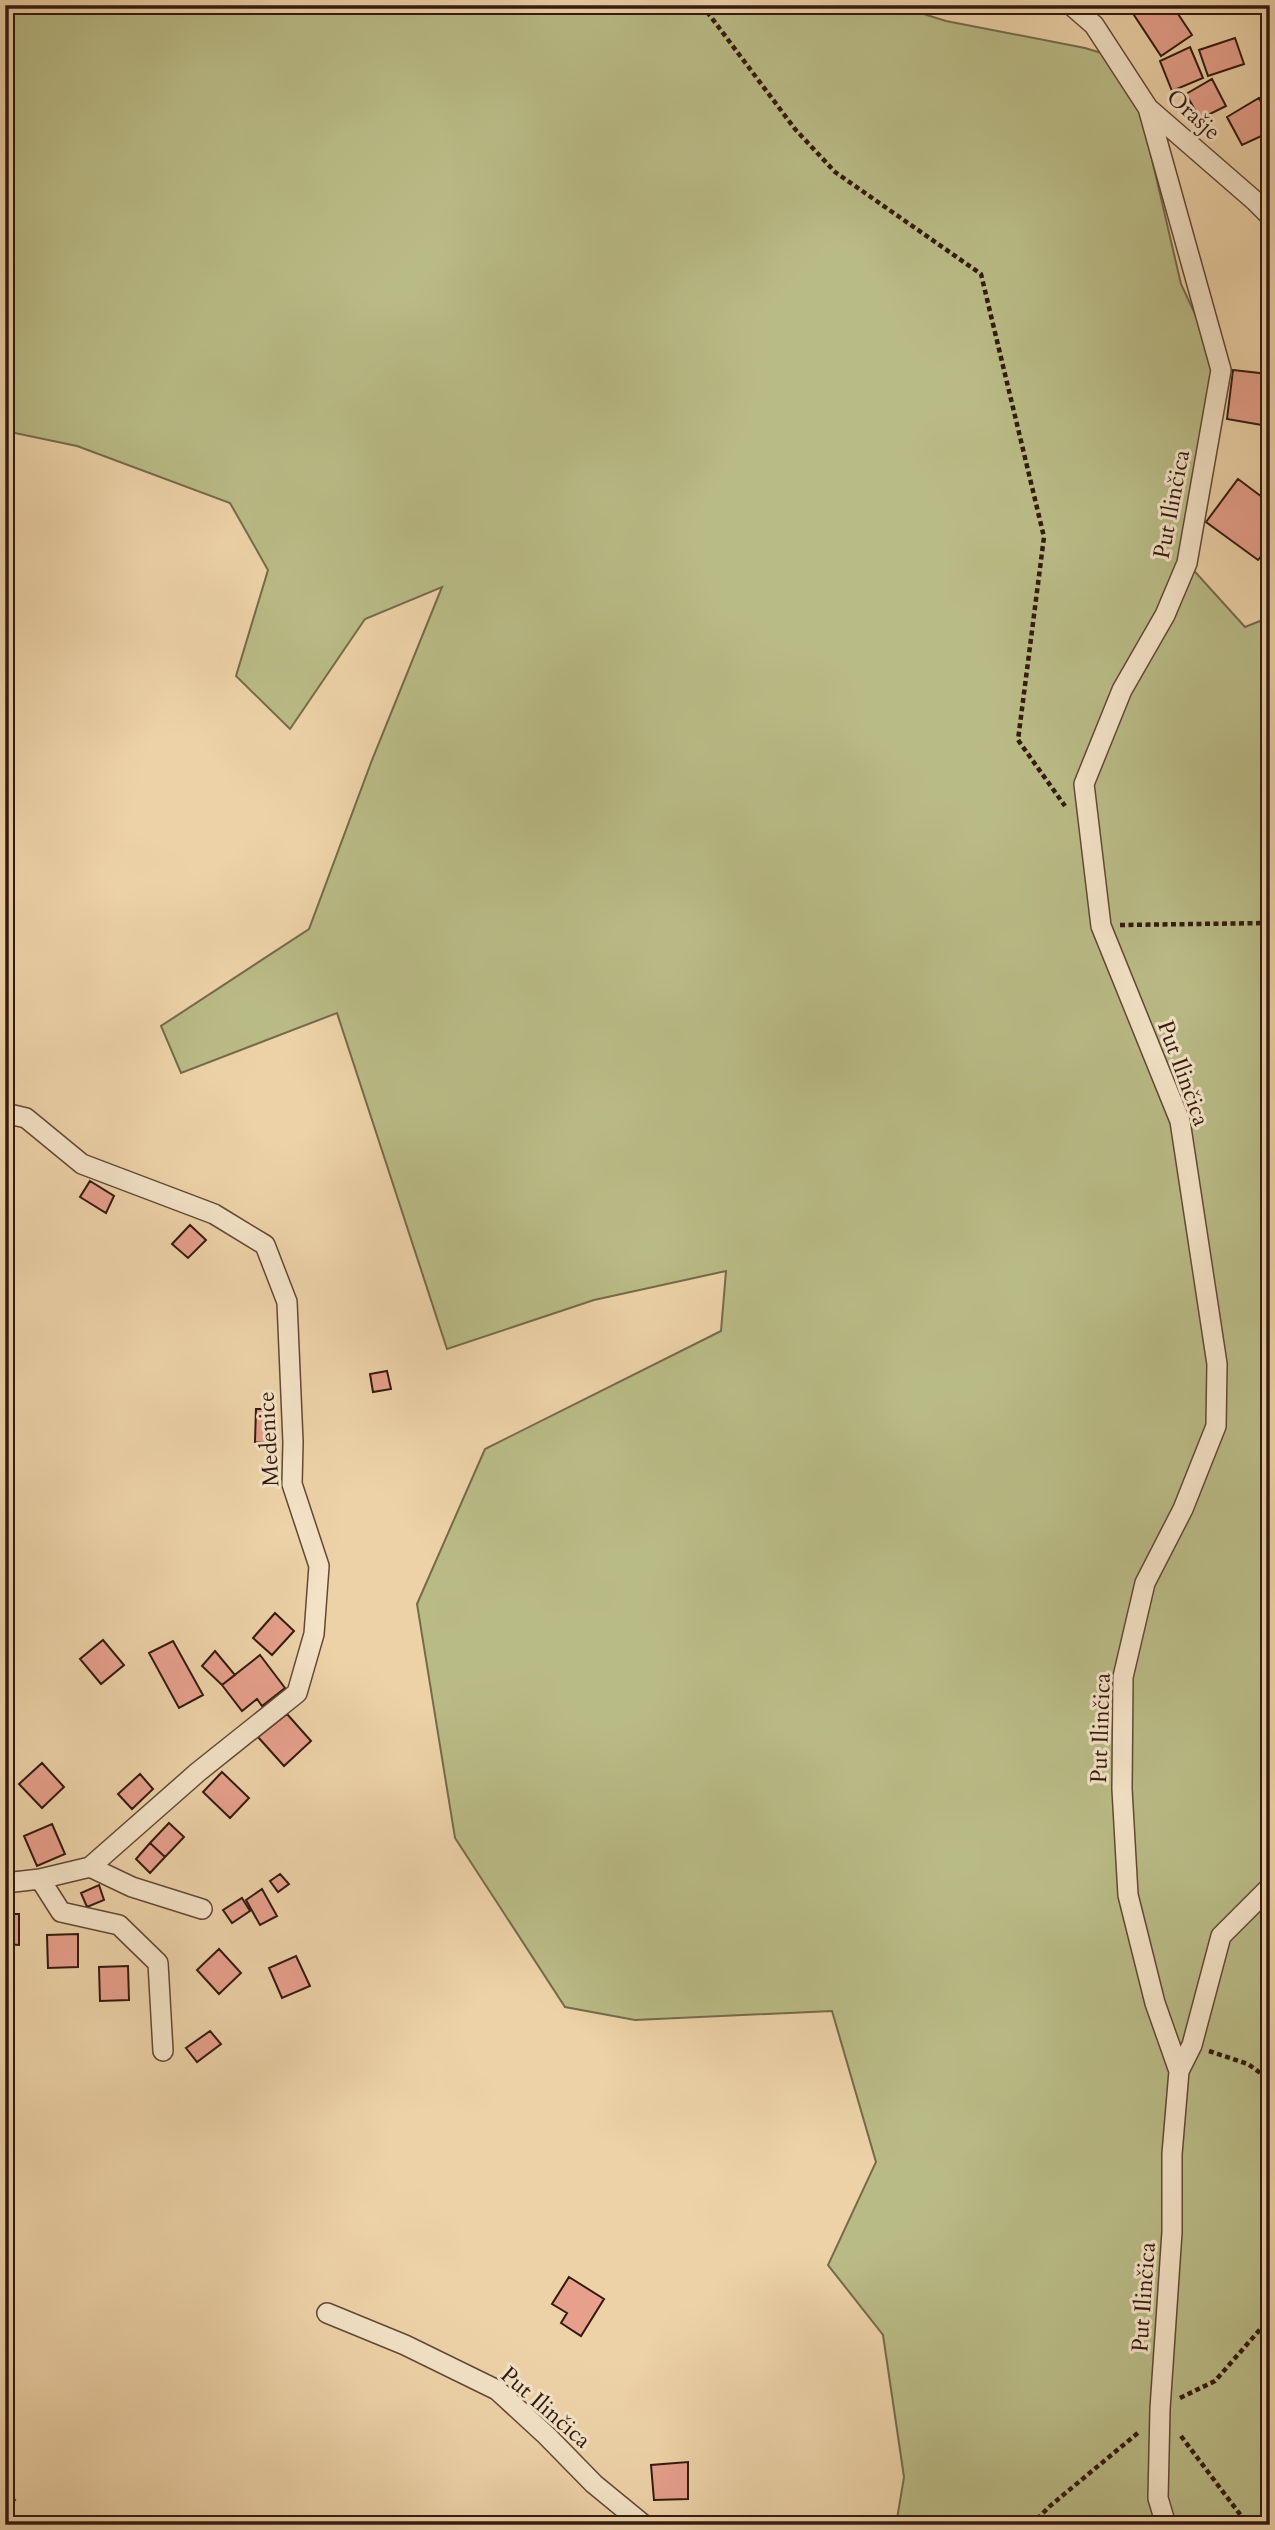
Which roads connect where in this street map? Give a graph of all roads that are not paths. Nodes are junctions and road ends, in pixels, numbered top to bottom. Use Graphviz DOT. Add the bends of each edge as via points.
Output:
graph roads {
  1 [pos="1071,5"];
  2 [pos="1148,108"];
  3 [pos="1270,216"];
  4 [pos="5,1113"];
  5 [pos="90,1867"];
  6 [pos="40,1879"];
  7 [pos="5,1883"];
  8 [pos="1270,1888"];
  9 [pos="202,1909"];
  10 [pos="163,2050"];
  11 [pos="1179,2071"];
  12 [pos="327,2313"];
  13 [pos="643,2525"];
  14 [pos="1166,2525"];
  1 -- 2 [label="street, Orašje" via="1094,25"];
  2 -- 3 [label="street, Orašje"];
  2 -- 11 [label="street, Put Ilinčica" via="1221,370 1186,563 1165,615 1122,690 1084,784 1101,926 1180,1121 1217,1364 1216,1426 1183,1509 1145,1583 1123,1677 1122,1789 1128,1895 1155,2003"];
  4 -- 5 [label="street, Medenice" via="26,1118 82,1164 214,1214 265,1245 286,1302 292,1484 318,1566 314,1634 297,1693"];
  5 -- 6 [label="street, Medenice"];
  5 -- 9 [label="street" via="132,1887"];
  6 -- 7 [label="street, Medenice"];
  6 -- 10 [label="street" via="61,1912 118,1925 158,1963"];
  8 -- 11 [label="street, Put Ilinčica" via="1221,1936 1192,2045"];
  11 -- 14 [label="street, Put Ilinčica" via="1160,2409 1158,2498"];
  12 -- 13 [label="street, Put Ilinčica" via="497,2390"];
}
